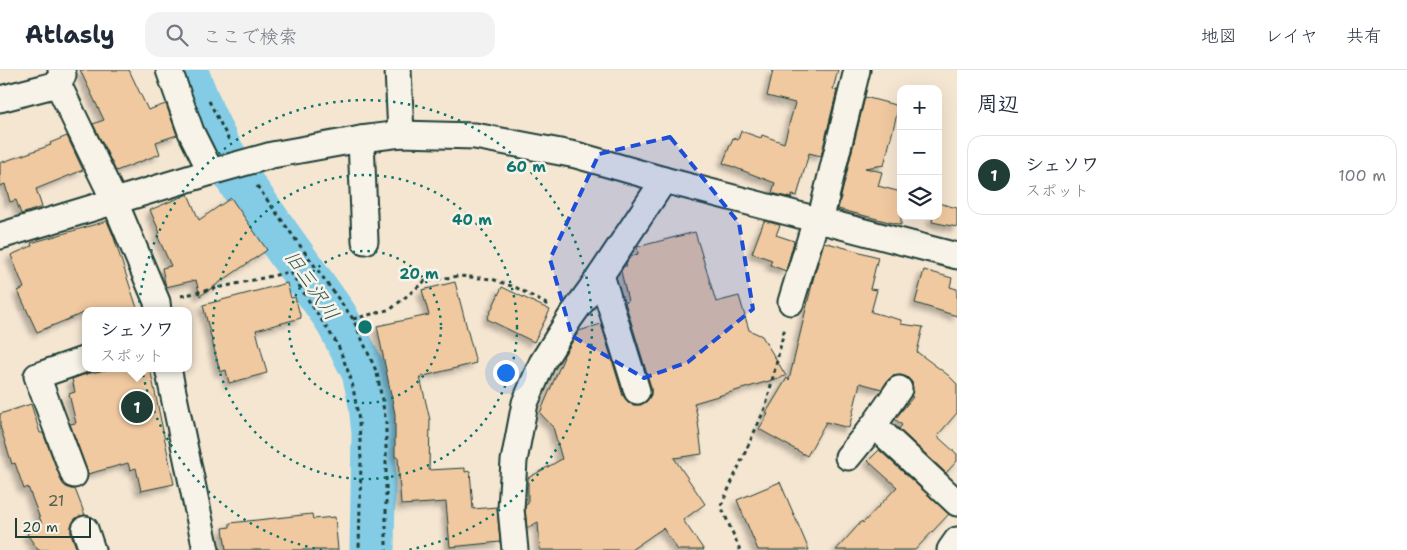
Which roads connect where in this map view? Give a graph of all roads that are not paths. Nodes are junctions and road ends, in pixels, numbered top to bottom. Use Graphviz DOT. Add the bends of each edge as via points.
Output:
graph roads {
  1 [pos="169,70"];
  2 [pos="398,70"];
  3 [pos="857,70"];
  4 [pos="59,77"];
  5 [pos="0,99"];
  6 [pos="401,134"];
  7 [pos="361,139"];
  8 [pos="211,172"];
  9 [pos="664,180"];
  10 [pos="114,200"];
  11 [pos="818,221"];
  12 [pos="0,236"];
  13 [pos="365,241"];
  14 [pos="957,256"];
  15 [pos="601,275"];
  16 [pos="791,302"];
  17 [pos="157,306"];
  18 [pos="82,360"];
  19 [pos="169,372"];
  20 [pos="899,389"];
  21 [pos="637,391"];
  22 [pos="874,425"];
  23 [pos="848,457"];
  24 [pos="74,475"];
  25 [pos="957,503"];
  26 [pos="957,540"];
  27 [pos="206,550"];
  28 [pos="515,550"];
  29 [pos="950,550"];
  1 -- 8 [label="street" via="191,132"];
  2 -- 6 [label="street"];
  3 -- 11 [label="street"];
  4 -- 5 [label="street"];
  4 -- 10 [label="street"];
  6 -- 7 [label="street"];
  6 -- 9 [label="street" via="475,136 576,155"];
  7 -- 8 [label="street" via="272,155"];
  7 -- 13 [label="street"];
  8 -- 10 [label="street"];
  9 -- 11 [label="street"];
  9 -- 15 [label="street"];
  10 -- 12 [label="street"];
  10 -- 17 [label="street"];
  11 -- 14 [label="street"];
  11 -- 16 [label="street"];
  15 -- 21 [label="street"];
  15 -- 28 [label="street" via="542,363 525,403 512,490"];
  18 -- 24 [label="street" via="37,376"];
  19 -- 27 [label="street"];
  20 -- 22 [label="street"];
  22 -- 23 [label="street"];
  22 -- 25 [label="street"];
  26 -- 29 [label="street"];
}
